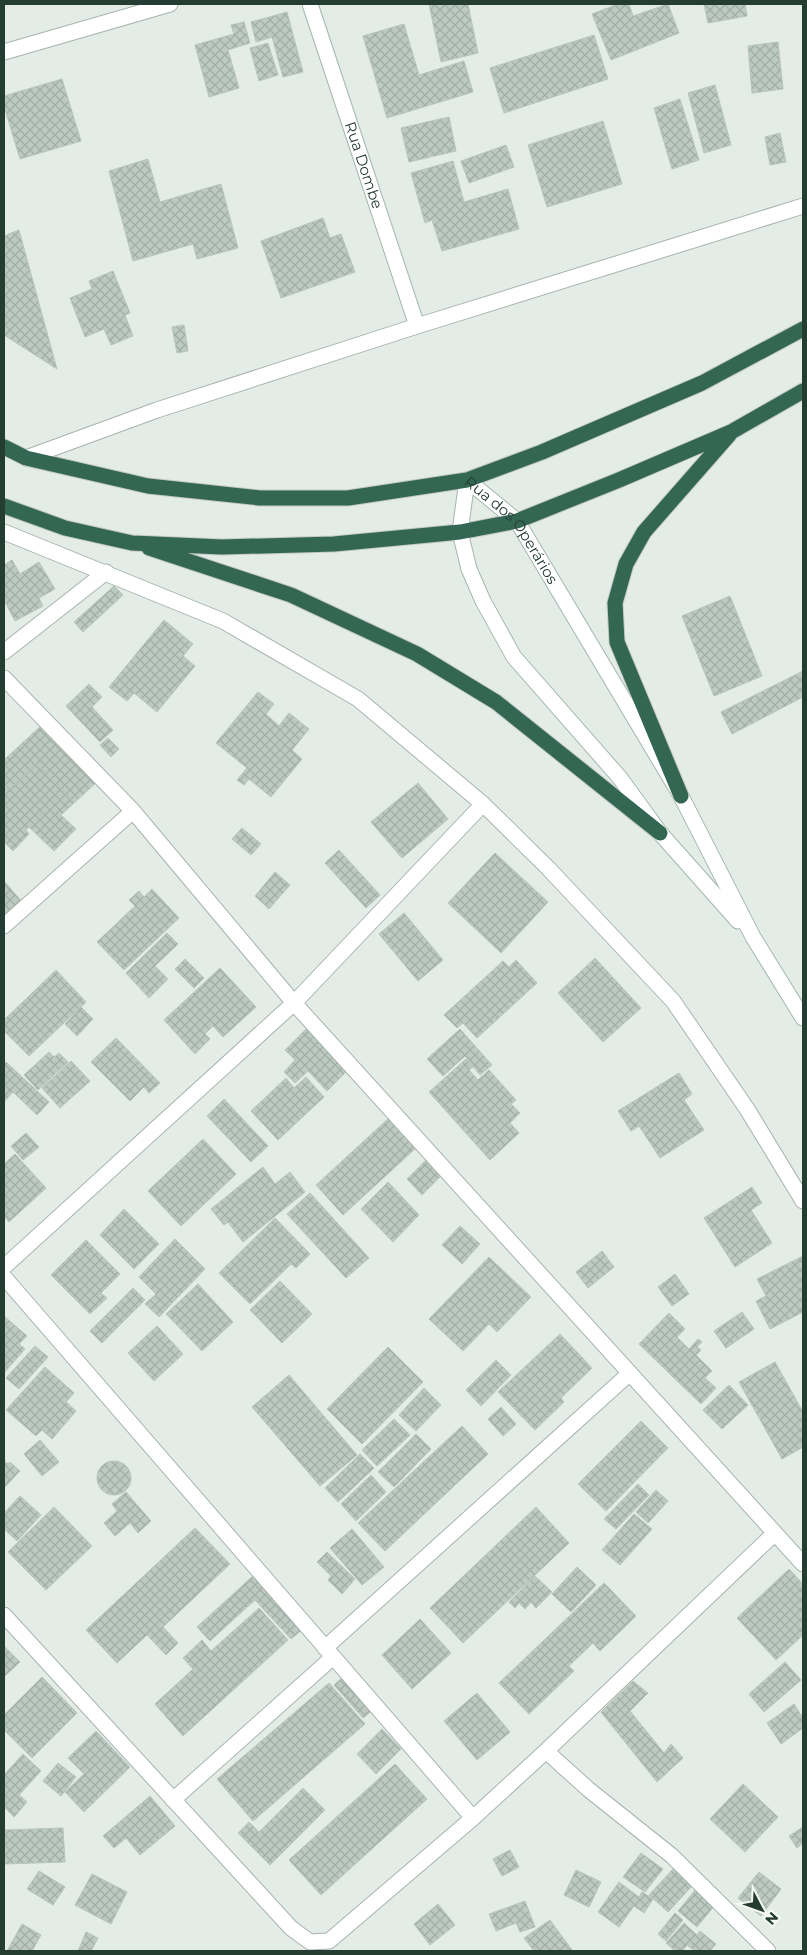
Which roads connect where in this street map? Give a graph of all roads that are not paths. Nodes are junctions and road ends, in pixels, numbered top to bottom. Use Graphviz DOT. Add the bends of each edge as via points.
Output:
graph roads {
  1 [pos="170,4"];
  2 [pos="310,4"];
  3 [pos="4,52"];
  4 [pos="803,206"];
  5 [pos="417,326"];
  6 [pos="803,329"];
  7 [pos="803,391"];
  8 [pos="731,432"];
  9 [pos="4,447"];
  10 [pos="26,458"];
  11 [pos="467,480"];
  12 [pos="4,506"];
  13 [pos="517,521"];
  14 [pos="4,532"];
  15 [pos="460,532"];
  16 [pos="132,543"];
  17 [pos="106,572"];
  18 [pos="4,652"];
  19 [pos="4,678"];
  20 [pos="681,796"];
  21 [pos="483,804"];
  22 [pos="133,811"];
  23 [pos="660,833"];
  24 [pos="4,926"];
  25 [pos="753,937"];
  26 [pos="294,1003"];
  27 [pos="803,1018"];
  28 [pos="803,1201"];
  29 [pos="4,1267"];
  30 [pos="4,1277"];
  31 [pos="630,1373"];
  32 [pos="775,1533"];
  33 [pos="803,1564"];
  34 [pos="4,1615"];
  35 [pos="329,1653"];
  36 [pos="546,1751"];
  37 [pos="174,1800"];
  38 [pos="473,1818"];
  39 [pos="768,1951"];
  1 -- 3 [label="street"];
  2 -- 5 [label="street, Rua Dombe"];
  4 -- 5 [label="street"];
  5 -- 10 [label="street" via="157,410"];
  6 -- 11 [label="highway" via="693,387 595,431"];
  7 -- 8 [label="highway"];
  8 -- 13 [label="highway"];
  8 -- 20 [label="highway" via="644,532 626,564 615,603 617,642"];
  9 -- 10 [label="highway"];
  10 -- 11 [label="highway" via="148,486 260,498 348,498"];
  11 -- 13 [label="street, Rua dos Operários"];
  11 -- 15 [label="street, Rua dos Operários"];
  12 -- 16 [label="highway" via="65,528"];
  13 -- 15 [label="highway"];
  13 -- 20 [label="street, Rua dos Operários"];
  14 -- 17 [label="street"];
  15 -- 16 [label="highway" via="334,544 222,546"];
  15 -- 23 [label="street, Rua dos Operários" via="479,593 514,657 620,778"];
  16 -- 23 [label="highway" via="291,596 417,654 496,702"];
  17 -- 18 [label="street"];
  17 -- 21 [label="street" via="223,621 358,699"];
  19 -- 22 [label="street"];
  20 -- 25 [label="street, Rua dos Operários"];
  21 -- 26 [label="street"];
  21 -- 28 [label="street" via="673,1001 747,1109"];
  22 -- 24 [label="street"];
  22 -- 26 [label="street"];
  23 -- 25 [label="street, Rua dos Operários"];
  25 -- 27 [label="street, Rua dos Operários"];
  26 -- 29 [label="street"];
  26 -- 31 [label="street"];
  30 -- 35 [label="street"];
  31 -- 32 [label="street"];
  31 -- 35 [label="street"];
  32 -- 33 [label="street"];
  32 -- 36 [label="street"];
  34 -- 37 [label="street"];
  35 -- 37 [label="street"];
  35 -- 38 [label="street"];
  36 -- 38 [label="street"];
  36 -- 39 [label="street" via="672,1856"];
  37 -- 38 [label="street" via="292,1928 310,1942 329,1941"];
}
